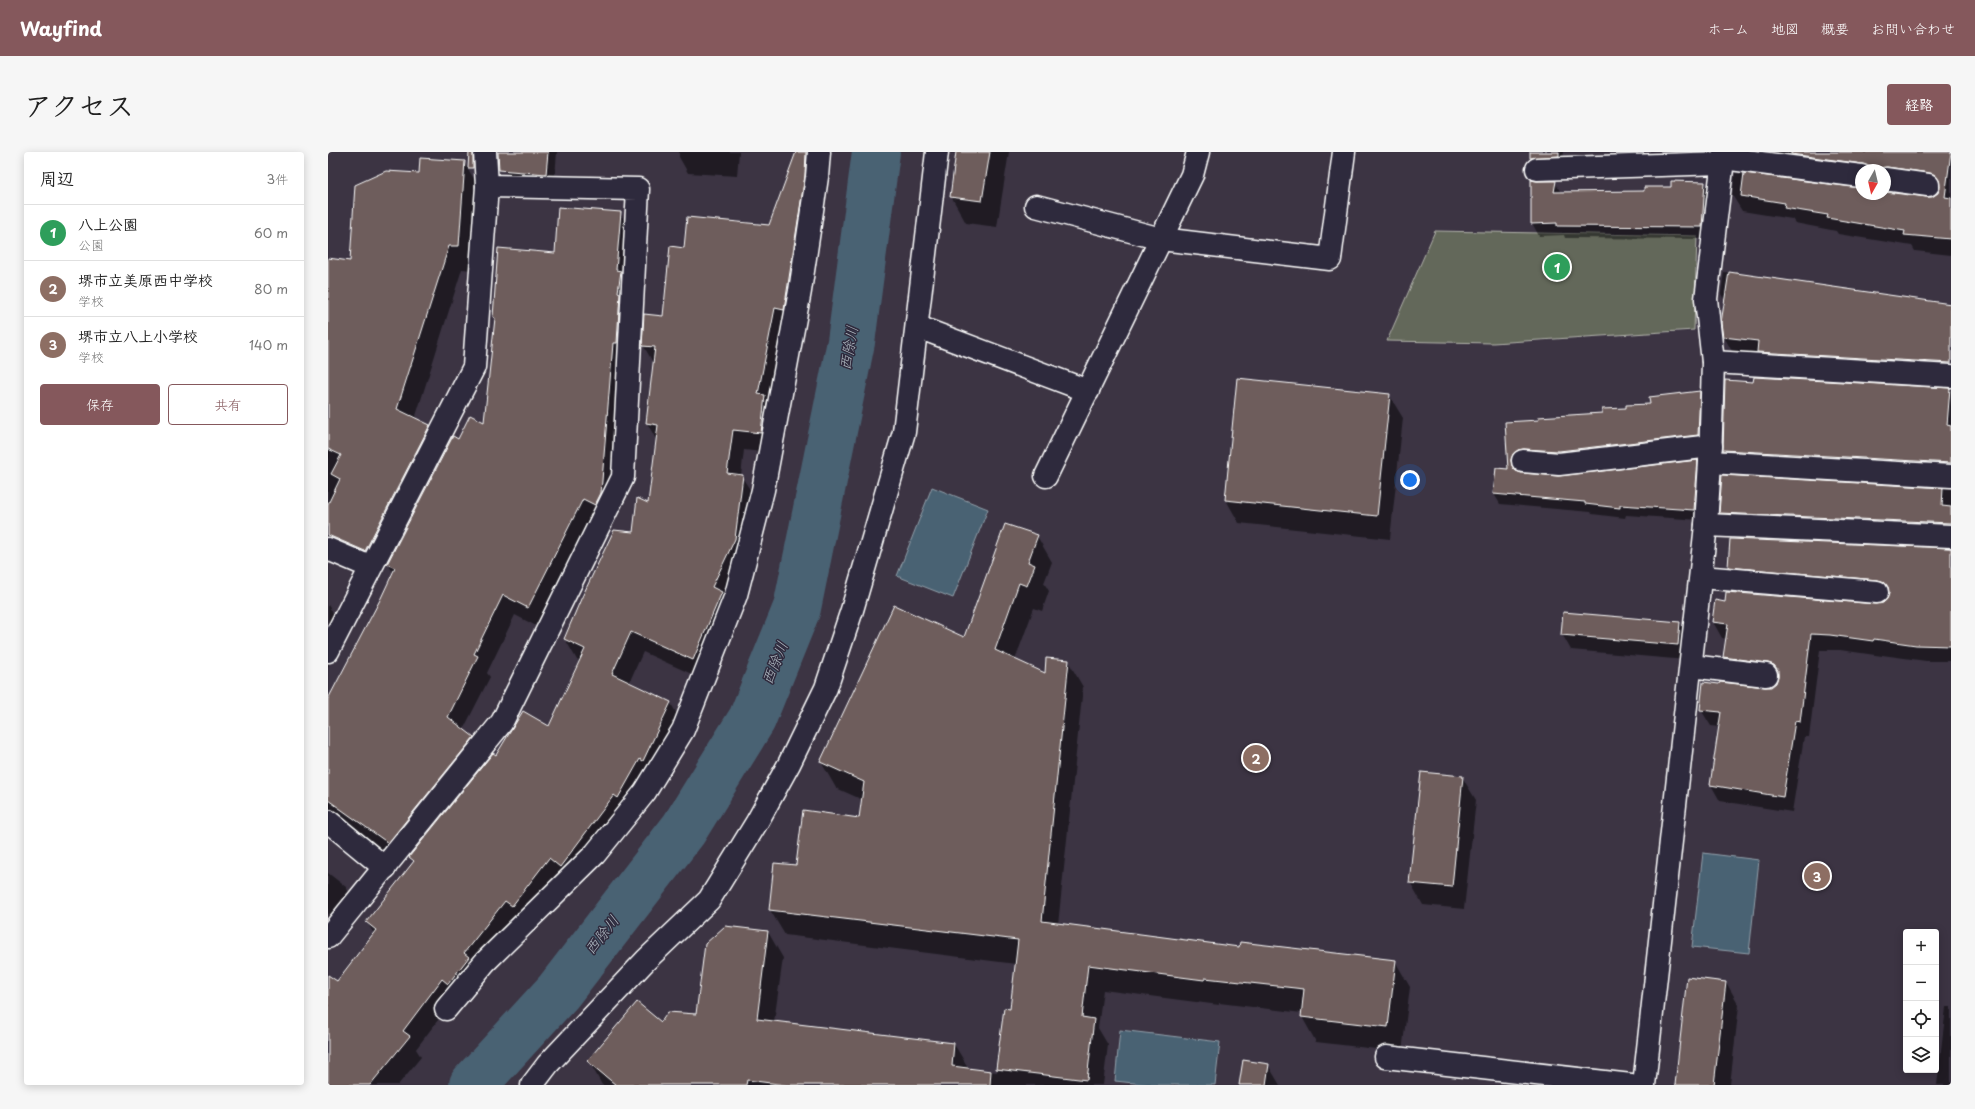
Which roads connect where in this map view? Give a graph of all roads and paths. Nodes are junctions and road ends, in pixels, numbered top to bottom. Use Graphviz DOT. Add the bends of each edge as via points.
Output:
graph roads {
  1 [pos="485,152"];
  2 [pos="819,152"];
  3 [pos="938,152"];
  4 [pos="1198,152"];
  5 [pos="1344,152"];
  6 [pos="1723,158"];
  7 [pos="1537,169"];
  8 [pos="1855,175"];
  9 [pos="1891,180"];
  10 [pos="1928,185"];
  11 [pos="487,186"];
  12 [pos="1036,206"];
  13 [pos="1161,239"];
  14 [pos="918,327"];
  15 [pos="1713,362"];
  16 [pos="1951,376"];
  17 [pos="1088,391"];
  18 [pos="1711,454"];
  19 [pos="1523,461"];
  20 [pos="1046,476"];
  21 [pos="1951,476"];
  22 [pos="1706,525"];
  23 [pos="1951,536"];
  24 [pos="328,549"];
  25 [pos="370,567"];
  26 [pos="1701,577"];
  27 [pos="1877,592"];
  28 [pos="328,651"];
  29 [pos="1691,666"];
  30 [pos="1766,674"];
  31 [pos="328,821"];
  32 [pos="385,868"];
  33 [pos="328,937"];
  34 [pos="446,1009"];
  35 [pos="1386,1057"];
  36 [pos="532,1085"];
  37 [pos="1631,1085"];
  38 [pos="1644,1085"];
  1 -- 11 [label="street"];
  2 -- 34 [label="street" via="800,291 763,490 736,595 683,730 645,792 595,854 486,962"];
  3 -- 14 [label="street"];
  4 -- 13 [label="street" via="1192,175"];
  5 -- 13 [label="street" via="1330,259"];
  6 -- 7 [label="street"];
  6 -- 8 [label="street"];
  6 -- 15 [label="street" via="1706,299"];
  9 -- 10 [label="street"];
  11 -- 25 [label="street" via="474,367"];
  11 -- 32 [label="street" via="638,189 623,477 502,722"];
  12 -- 13 [label="street"];
  13 -- 17 [label="street"];
  14 -- 17 [label="street"];
  14 -- 36 [label="street" via="904,432 852,610 826,688 789,764 757,822 708,900 641,966 548,1064"];
  15 -- 16 [label="street"];
  15 -- 18 [label="street"];
  17 -- 20 [label="street"];
  18 -- 19 [label="street" via="1559,464"];
  18 -- 21 [label="street"];
  18 -- 22 [label="street"];
  22 -- 23 [label="street"];
  22 -- 26 [label="street"];
  24 -- 25 [label="street"];
  25 -- 28 [label="street"];
  26 -- 27 [label="street"];
  26 -- 29 [label="street"];
  29 -- 30 [label="street"];
  29 -- 38 [label="street"];
  31 -- 32 [label="street"];
  32 -- 33 [label="street"];
  35 -- 37 [label="street"];
}
